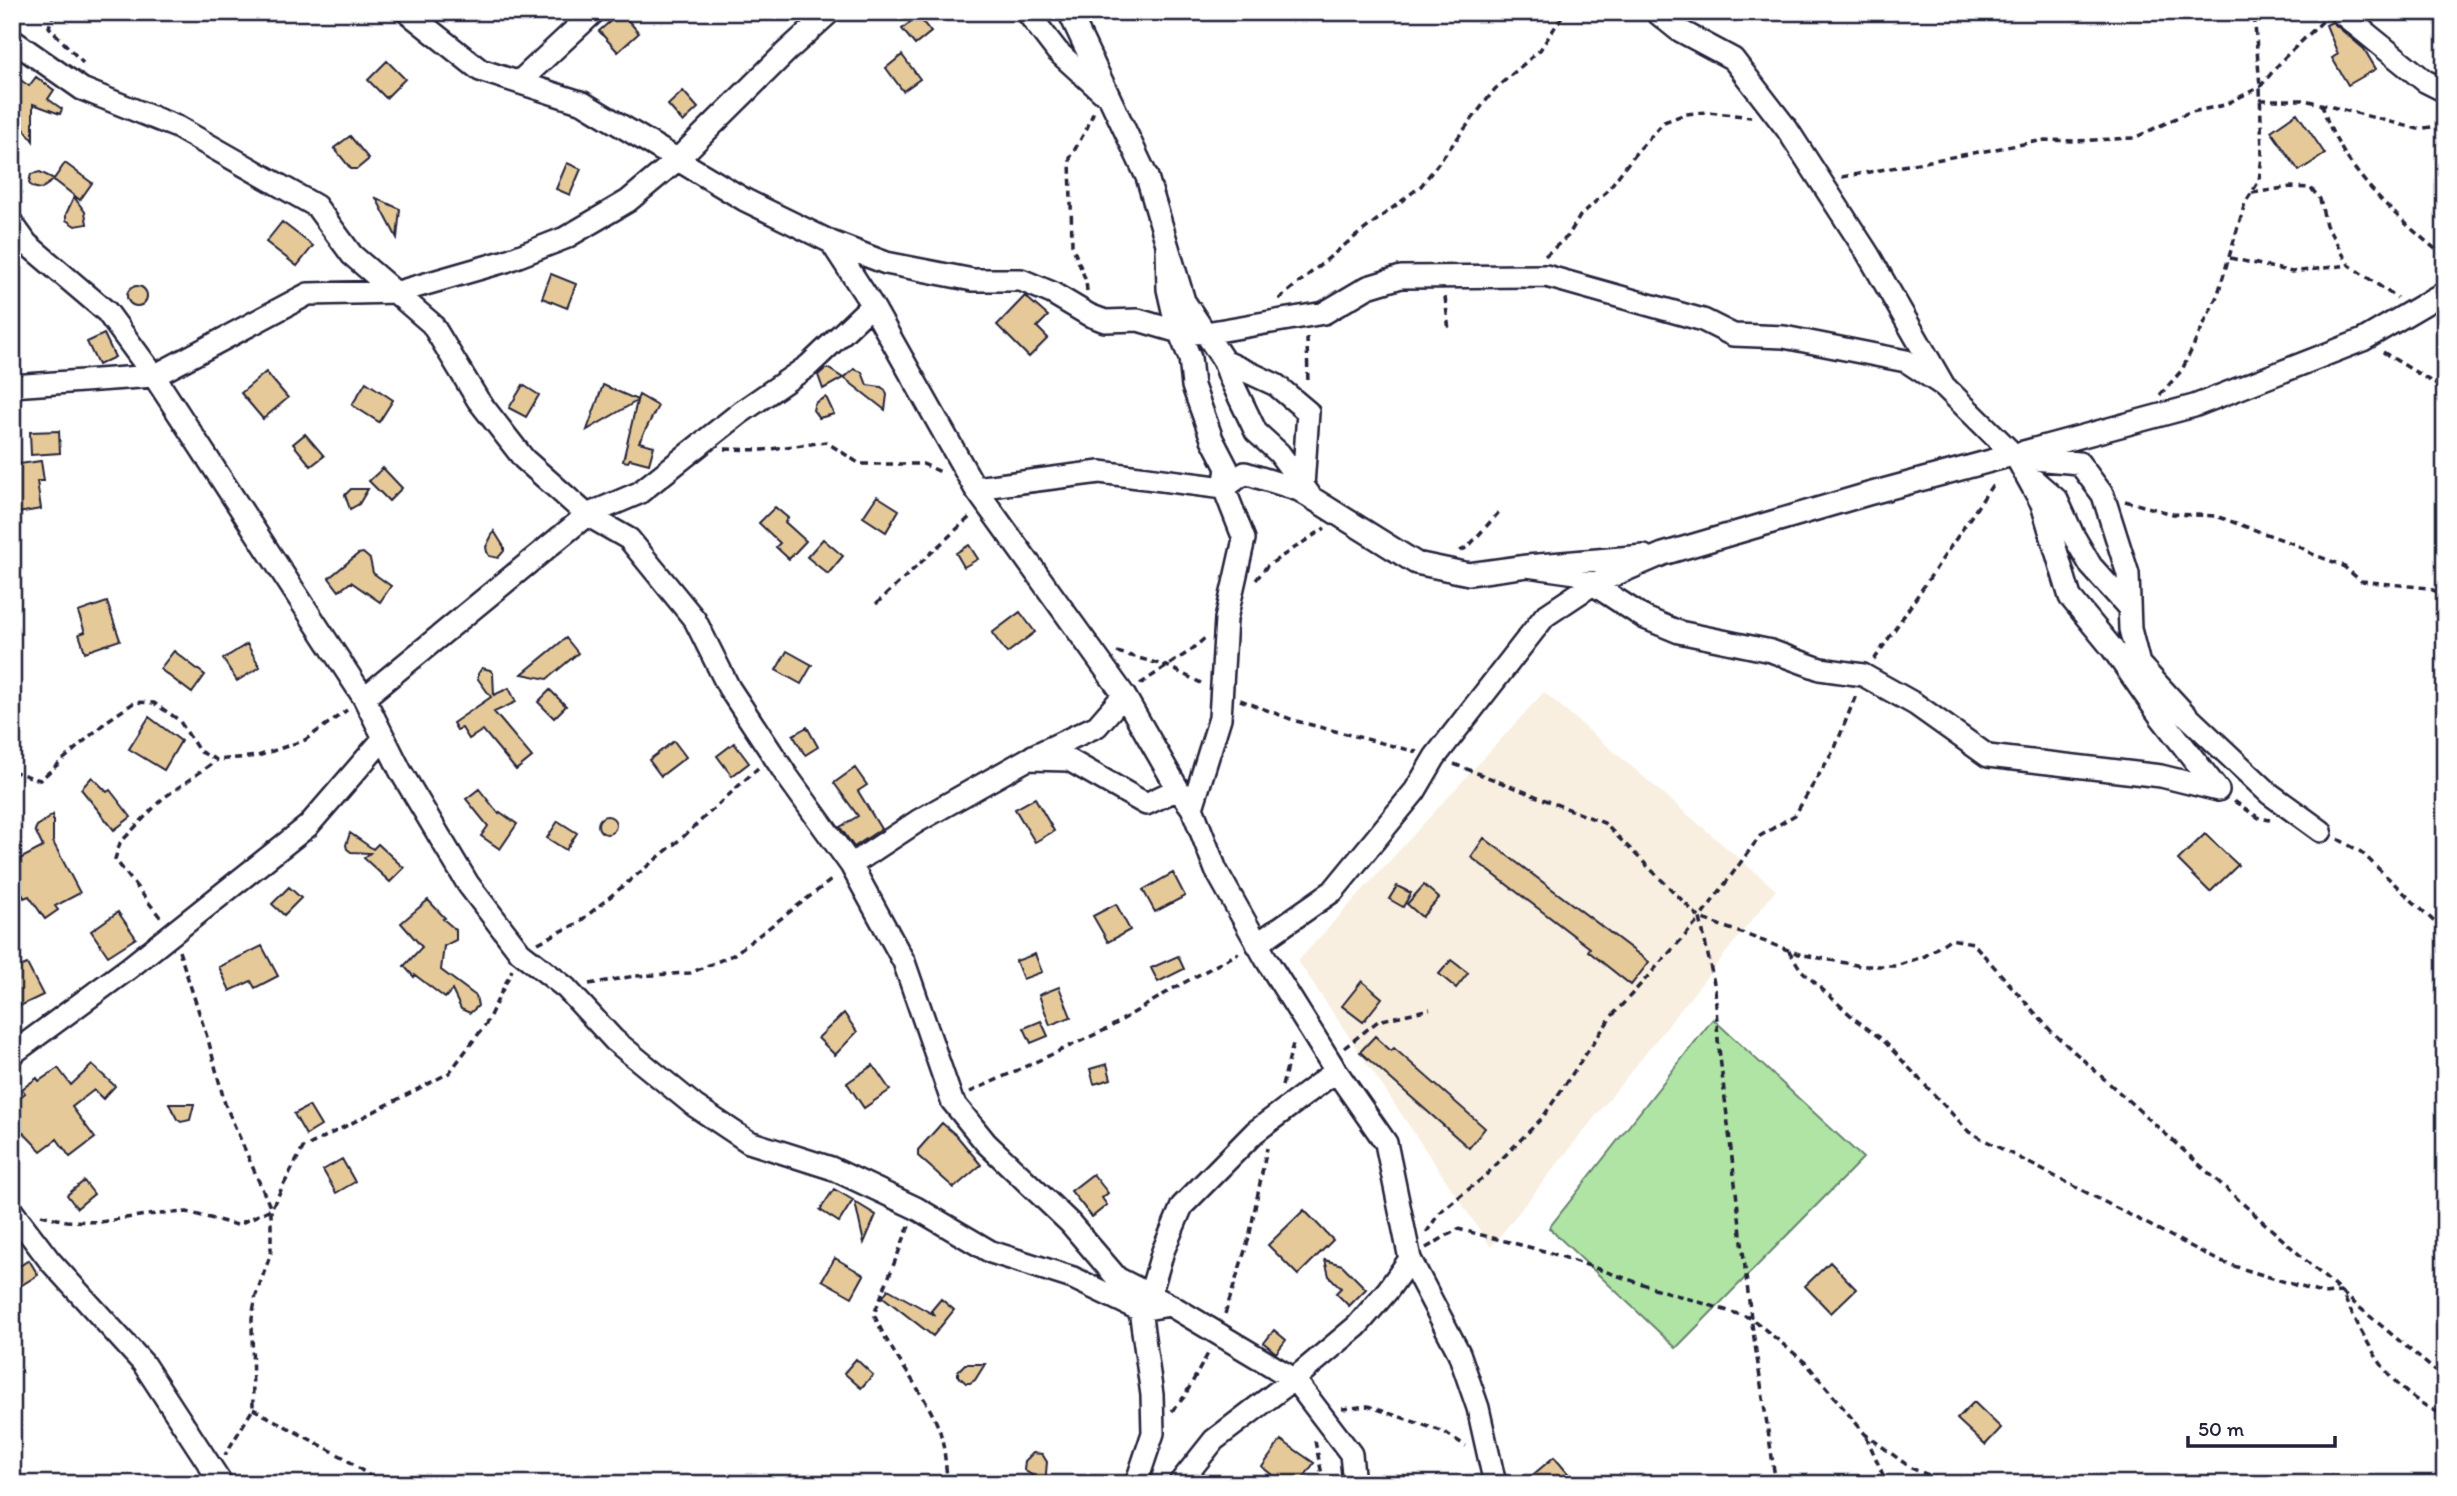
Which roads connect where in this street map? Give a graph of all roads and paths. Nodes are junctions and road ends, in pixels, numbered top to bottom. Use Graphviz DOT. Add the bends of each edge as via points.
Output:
graph roads {
  1 [pos="54,12"];
  2 [pos="407,12"];
  3 [pos="594,12"];
  4 [pos="830,12"];
  5 [pos="1027,12"];
  6 [pos="1069,12"];
  7 [pos="1565,12"];
  8 [pos="1656,12"];
  9 [pos="2254,12"];
  10 [pos="2334,12"];
  11 [pos="2340,12"];
  12 [pos="12,40"];
  13 [pos="86,66"];
  14 [pos="519,82"];
  15 [pos="2260,87"];
  16 [pos="2445,91"];
  17 [pos="1103,92"];
  18 [pos="2260,100"];
  19 [pos="2322,104"];
  20 [pos="2445,125"];
  21 [pos="1787,129"];
  22 [pos="677,160"];
  23 [pos="1820,179"];
  24 [pos="2252,193"];
  25 [pos="12,223"];
  26 [pos="831,242"];
  27 [pos="1167,246"];
  28 [pos="2445,257"];
  29 [pos="2230,258"];
  30 [pos="2348,265"];
  31 [pos="1436,276"];
  32 [pos="1518,276"];
  33 [pos="398,292"];
  34 [pos="2445,292"];
  35 [pos="1277,300"];
  36 [pos="872,305"];
  37 [pos="2415,310"];
  38 [pos="1324,313"];
  39 [pos="1089,315"];
  40 [pos="1449,331"];
  41 [pos="1179,332"];
  42 [pos="1206,333"];
  43 [pos="2363,340"];
  44 [pos="1224,361"];
  45 [pos="153,376"];
  46 [pos="12,386"];
  47 [pos="1944,386"];
  48 [pos="2445,390"];
  49 [pos="1308,412"];
  50 [pos="2136,422"];
  51 [pos="695,448"];
  52 [pos="2017,461"];
  53 [pos="944,474"];
  54 [pos="1224,488"];
  55 [pos="1308,493"];
  56 [pos="2103,495"];
  57 [pos="980,496"];
  58 [pos="1499,512"];
  59 [pos="587,515"];
  60 [pos="1663,554"];
  61 [pos="1527,566"];
  62 [pos="1439,568"];
  63 [pos="1593,584"];
  64 [pos="2445,595"];
  65 [pos="876,604"];
  66 [pos="2129,608"];
  67 [pos="1863,675"];
  68 [pos="1124,695"];
  69 [pos="364,698"];
  70 [pos="384,738"];
  71 [pos="772,755"];
  72 [pos="1028,759"];
  73 [pos="217,760"];
  74 [pos="12,771"];
  75 [pos="1178,789"];
  76 [pos="2218,790"];
  77 [pos="1192,808"];
  78 [pos="2272,820"];
  79 [pos="2321,831"];
  80 [pos="851,865"];
  81 [pos="1700,918"];
  82 [pos="2445,932"];
  83 [pos="173,934"];
  84 [pos="1257,944"];
  85 [pos="520,952"];
  86 [pos="566,988"];
  87 [pos="1430,1009"];
  88 [pos="1300,1014"];
  89 [pos="12,1054"];
  90 [pos="1333,1066"];
  91 [pos="952,1101"];
  92 [pos="1273,1118"];
  93 [pos="916,1208"];
  94 [pos="271,1209"];
  95 [pos="12,1211"];
  96 [pos="39,1214"];
  97 [pos="1410,1259"];
  98 [pos="2341,1292"];
  99 [pos="1145,1303"];
  100 [pos="1751,1318"];
  101 [pos="1218,1334"];
  102 [pos="1294,1379"];
  103 [pos="2445,1379"];
  104 [pos="254,1409"];
  105 [pos="1319,1413"];
  106 [pos="2445,1415"];
  107 [pos="1153,1433"];
  108 [pos="1865,1434"];
  109 [pos="1490,1462"];
  110 [pos="218,1478"];
  111 [pos="381,1484"];
  112 [pos="948,1484"];
  113 [pos="1136,1484"];
  114 [pos="1179,1484"];
  115 [pos="1354,1484"];
  116 [pos="1495,1484"];
  117 [pos="1776,1484"];
  118 [pos="1887,1484"];
  119 [pos="1951,1484"];
  1 -- 13 [label="path" via="49,27"];
  2 -- 14 [label="street" via="480,70"];
  3 -- 14 [label="street"];
  4 -- 22 [label="street"];
  5 -- 17 [label="street" via="1057,51"];
  6 -- 17 [label="street"];
  7 -- 35 [label="path" via="1540,50 1495,89 1421,186"];
  8 -- 21 [label="street" via="1677,29 1733,59"];
  9 -- 15 [label="path"];
  10 -- 15 [label="path"];
  11 -- 16 [label="street" via="2425,81"];
  12 -- 33 [label="street" via="82,89 177,127 316,206 352,255"];
  14 -- 22 [label="street" via="583,103"];
  15 -- 18 [label="path"];
  15 -- 23 [label="path" via="2134,138 2045,139"];
  17 -- 27 [label="street" via="1147,177"];
  17 -- 39 [label="path" via="1070,158 1072,245 1086,281"];
  18 -- 19 [label="path"];
  18 -- 24 [label="path" via="2262,156 2259,181"];
  19 -- 20 [label="path" via="2418,129"];
  19 -- 28 [label="path" via="2328,125 2363,178 2399,220"];
  21 -- 23 [label="street"];
  21 -- 32 [label="path" via="1750,116 1708,112 1664,122 1580,216 1568,236"];
  22 -- 26 [label="street"];
  22 -- 33 [label="street" via="628,201 565,238 506,261"];
  23 -- 47 [label="street"];
  24 -- 29 [label="path"];
  24 -- 30 [label="path" via="2311,188"];
  25 -- 45 [label="street" via="27,244 107,312"];
  26 -- 36 [label="street"];
  26 -- 39 [label="street" via="886,263 973,280 1021,280"];
  27 -- 41 [label="street" via="1168,289"];
  27 -- 42 [label="street" via="1184,301"];
  29 -- 30 [label="path" via="2292,272"];
  29 -- 50 [label="path" via="2182,370"];
  30 -- 37 [label="path"];
  31 -- 32 [label="street"];
  31 -- 38 [label="street" via="1401,276 1368,287"];
  31 -- 40 [label="path" via="1448,310"];
  32 -- 47 [label="street" via="1546,276 1703,320 1733,335 1784,337 1906,362"];
  33 -- 45 [label="street" via="308,294"];
  33 -- 59 [label="street" via="432,324 478,400 524,459"];
  34 -- 37 [label="street"];
  36 -- 51 [label="street" via="808,366"];
  36 -- 57 [label="street"];
  37 -- 43 [label="street"];
  38 -- 42 [label="street"];
  38 -- 49 [label="path" via="1307,330"];
  39 -- 41 [label="street" via="1105,321 1138,320"];
  41 -- 42 [label="street"];
  41 -- 54 [label="street" via="1212,439 1227,468"];
  42 -- 44 [label="street"];
  43 -- 48 [label="path"];
  43 -- 50 [label="street" via="2194,406"];
  44 -- 49 [label="street" via="1276,385"];
  44 -- 55 [label="street" via="1256,432 1279,453"];
  45 -- 46 [label="street"];
  45 -- 69 [label="street"];
  47 -- 52 [label="street"];
  49 -- 55 [label="street"];
  50 -- 52 [label="street"];
  51 -- 53 [label="path" via="763,450 826,442 860,464 923,464"];
  51 -- 59 [label="street" via="639,493"];
  52 -- 56 [label="street" via="2079,463"];
  52 -- 60 [label="street"];
  52 -- 66 [label="street" via="2057,500 2091,566"];
  52 -- 67 [label="path"];
  52 -- 76 [label="street" via="2042,504 2070,597"];
  54 -- 55 [label="street" via="1245,473"];
  54 -- 57 [label="street" via="1100,472"];
  54 -- 77 [label="street" via="1244,539 1226,619 1220,718"];
  55 -- 62 [label="street" via="1416,564"];
  56 -- 64 [label="path" via="2173,514 2216,516 2342,565 2361,581 2428,588"];
  56 -- 66 [label="street" via="2128,574"];
  57 -- 65 [label="path"];
  57 -- 68 [label="street"];
  58 -- 62 [label="path" via="1468,547"];
  59 -- 69 [label="street"];
  59 -- 71 [label="street" via="629,539 695,620 729,688"];
  60 -- 61 [label="street"];
  60 -- 63 [label="street"];
  61 -- 62 [label="street" via="1469,574"];
  61 -- 63 [label="street" via="1576,573"];
  63 -- 67 [label="street" via="1645,618 1679,632 1771,651 1820,669"];
  63 -- 84 [label="street" via="1545,617 1435,757 1415,791 1333,891"];
  66 -- 79 [label="street" via="2139,664 2186,716 2270,794"];
  67 -- 76 [label="street" via="1915,704 1988,755 2161,776"];
  67 -- 81 [label="path" via="1835,748 1795,815 1760,836"];
  68 -- 72 [label="street" via="1097,726"];
  68 -- 75 [label="street"];
  69 -- 70 [label="street"];
  69 -- 73 [label="path" via="304,740 258,756"];
  70 -- 83 [label="street" via="308,826"];
  70 -- 85 [label="street" via="468,884"];
  71 -- 80 [label="street"];
  71 -- 85 [label="path" via="683,837 578,923"];
  72 -- 75 [label="street" via="1069,760 1146,804"];
  72 -- 80 [label="street"];
  73 -- 74 [label="path" via="199,751 179,720 154,703 135,702 40,779"];
  73 -- 83 [label="path" via="162,799 120,843 115,859"];
  75 -- 77 [label="street"];
  76 -- 78 [label="path" via="2259,818"];
  77 -- 84 [label="street" via="1216,870"];
  79 -- 82 [label="path" via="2361,852"];
  80 -- 86 [label="path" via="733,955 690,973 635,976"];
  80 -- 91 [label="street" via="904,962"];
  81 -- 97 [label="path" via="1611,1017 1543,1117 1484,1177 1440,1212"];
  81 -- 100 [label="path" via="1716,988"];
  83 -- 89 [label="street"];
  83 -- 94 [label="path" via="225,1104"];
  84 -- 88 [label="street"];
  84 -- 91 [label="path" via="1107,1029"];
  85 -- 86 [label="street"];
  85 -- 94 [label="path" via="486,1024 449,1073 303,1148"];
  86 -- 93 [label="street" via="614,1040 695,1106 750,1142 831,1168"];
  87 -- 90 [label="path" via="1378,1021"];
  88 -- 90 [label="street"];
  88 -- 92 [label="path"];
  90 -- 92 [label="street"];
  90 -- 97 [label="street" via="1386,1143"];
  91 -- 99 [label="street" via="986,1143"];
  92 -- 99 [label="street" via="1182,1206"];
  92 -- 101 [label="path" via="1249,1238"];
  93 -- 99 [label="street" via="991,1252"];
  93 -- 112 [label="path" via="874,1314 884,1339 939,1427"];
  94 -- 96 [label="path" via="237,1225 187,1212 100,1222"];
  94 -- 104 [label="path" via="271,1253 252,1318"];
  95 -- 110 [label="street" via="50,1261 143,1363"];
  97 -- 100 [label="path" via="1458,1229 1548,1252"];
  97 -- 102 [label="street" via="1357,1326"];
  97 -- 109 [label="street" via="1459,1353"];
  98 -- 98 [label="path" via="2051,1031 1973,943 1950,939 1925,956 1896,966 1861,966 1787,949 1801,970 1883,1040 1969,1132 2221,1262 2324,1294"];
  98 -- 103 [label="path"];
  98 -- 106 [label="path" via="2381,1368 2421,1406"];
  99 -- 101 [label="street" via="1170,1305"];
  99 -- 107 [label="street"];
  100 -- 108 [label="path" via="1806,1363"];
  100 -- 117 [label="path"];
  101 -- 102 [label="street"];
  101 -- 107 [label="path" via="1184,1397"];
  102 -- 105 [label="street"];
  102 -- 114 [label="street" via="1214,1440"];
  104 -- 110 [label="path"];
  104 -- 111 [label="path" via="343,1457"];
  105 -- 109 [label="path" via="1368,1406 1444,1432"];
  105 -- 115 [label="street" via="1351,1454"];
  107 -- 113 [label="street"];
  108 -- 118 [label="path"];
  108 -- 119 [label="path" via="1911,1468"];
  109 -- 116 [label="street"];
}
